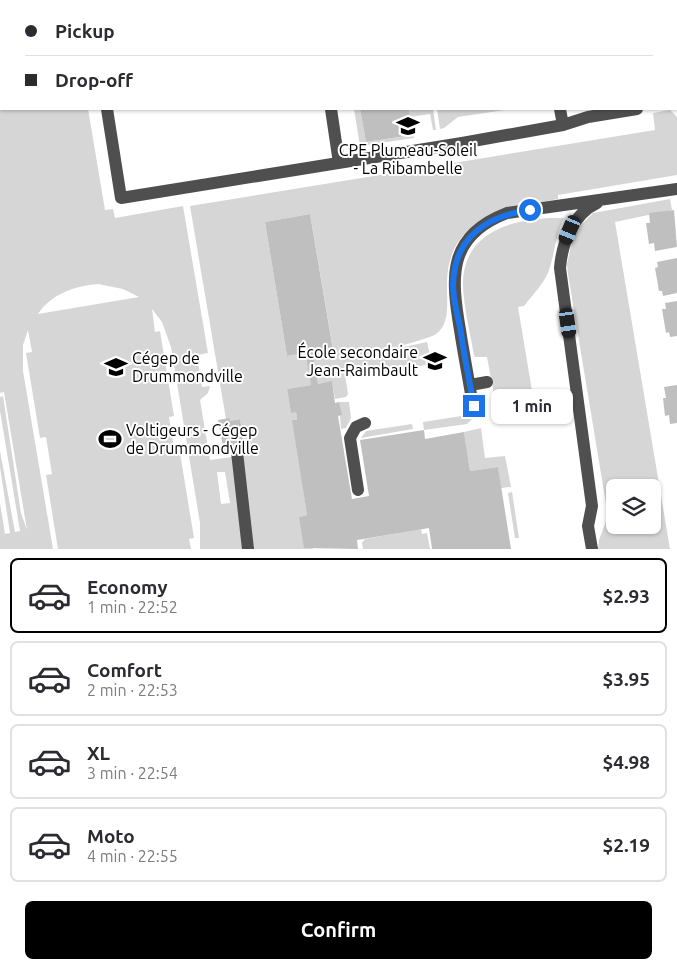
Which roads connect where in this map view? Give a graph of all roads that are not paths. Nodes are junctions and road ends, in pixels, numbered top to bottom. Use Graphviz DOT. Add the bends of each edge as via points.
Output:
graph roads {
  1 [pos="107,110"];
  2 [pos="331,110"];
  3 [pos="560,110"];
  4 [pos="631,110"];
  5 [pos="563,125"];
  6 [pos="339,163"];
  7 [pos="677,189"];
  8 [pos="601,202"];
  9 [pos="487,382"];
  10 [pos="470,385"];
  11 [pos="474,406"];
  12 [pos="366,423"];
  13 [pos="237,452"];
  14 [pos="358,490"];
  15 [pos="248,549"];
  16 [pos="592,549"];
  1 -- 6 [label="street" via="121,198"];
  2 -- 6 [label="street"];
  3 -- 5 [label="street"];
  4 -- 5 [label="street"];
  5 -- 6 [label="street"];
  7 -- 8 [label="street"];
  8 -- 10 [label="street" via="508,213 484,225 464,246 457,262 453,288"];
  8 -- 16 [label="street" via="588,208 575,222 566,239 560,268 592,506 588,526"];
  9 -- 10 [label="street"];
  10 -- 11 [label="street"];
  12 -- 14 [label="street" via="356,427 350,438"];
  13 -- 15 [label="street"];
}
